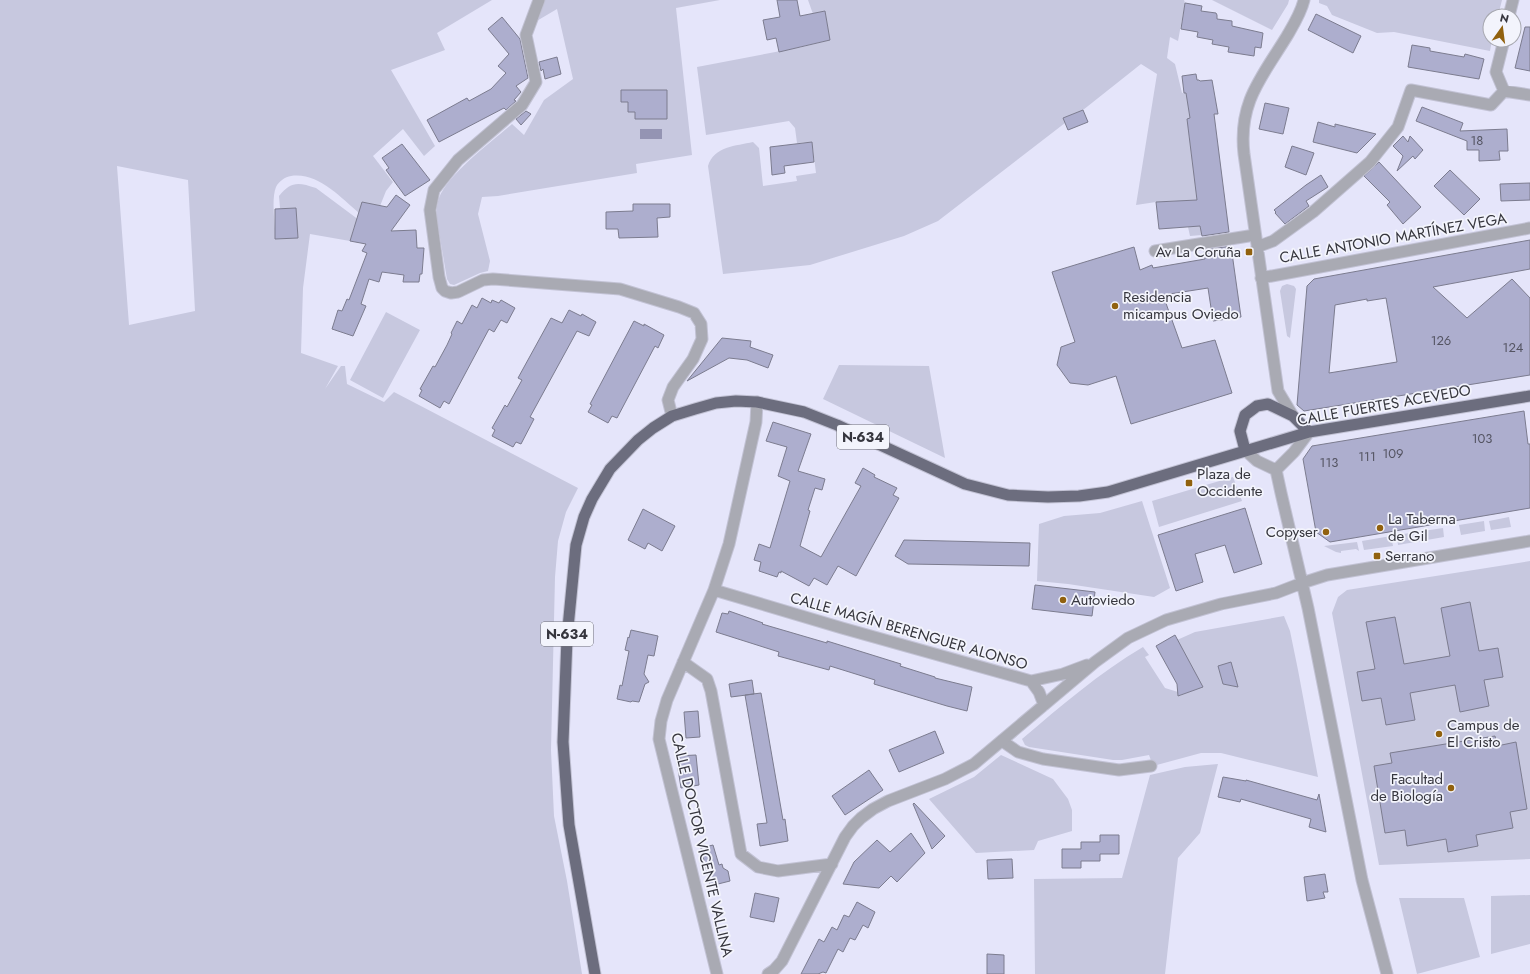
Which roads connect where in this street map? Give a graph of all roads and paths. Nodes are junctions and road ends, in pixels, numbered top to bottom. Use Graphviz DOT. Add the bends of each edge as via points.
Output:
graph roads {
  1 [pos="539,0"];
  2 [pos="1304,0"];
  3 [pos="1502,48"];
  4 [pos="1504,91"];
  5 [pos="1530,95"];
  6 [pos="1530,228"];
  7 [pos="1256,241"];
  8 [pos="1155,251"];
  9 [pos="1261,278"];
  10 [pos="1278,391"];
  11 [pos="1530,396"];
  12 [pos="757,402"];
  13 [pos="1268,404"];
  14 [pos="672,416"];
  15 [pos="1293,416"];
  16 [pos="1308,432"];
  17 [pos="1245,450"];
  18 [pos="1276,470"];
  19 [pos="1530,541"];
  20 [pos="1302,583"];
  21 [pos="714,590"];
  22 [pos="683,662"];
  23 [pos="1095,662"];
  24 [pos="1031,681"];
  25 [pos="1044,705"];
  26 [pos="1002,741"];
  27 [pos="1151,766"];
  28 [pos="832,864"];
  29 [pos="595,974"];
  30 [pos="716,974"];
  31 [pos="768,974"];
  32 [pos="1387,974"];
  1 -- 14 [label="street" via="526,35 536,82 522,105 458,160 434,190 430,210 442,288 451,293 458,292 483,280 493,279 610,288 654,298 694,313 701,324 702,339 693,359 673,387 668,400"];
  2 -- 7 [label="street" via="1295,22 1254,88 1244,119 1242,141"];
  3 -- 4 [label="street" via="1496,72"];
  4 -- 5 [label="street"];
  4 -- 7 [label="street" via="1491,105 1411,90 1398,127 1370,162 1313,212 1273,241"];
  6 -- 9 [label="street, CALLE ANTONIO MARTÍNEZ VEGA"];
  7 -- 8 [label="street"];
  7 -- 9 [label="street"];
  9 -- 10 [label="street"];
  10 -- 13 [label="street"];
  10 -- 15 [label="street"];
  11 -- 16 [label="highway, CALLE FUERTES ACEVEDO"];
  12 -- 14 [label="highway, N-634" via="716,403"];
  12 -- 17 [label="highway, CALLE FUERTES ACEVEDO / N-634" via="804,412 965,484 1008,495 1048,497 1108,492"];
  12 -- 21 [label="street, CALLE DOCTOR VICENTE VALLINA" via="756,422 740,498"];
  13 -- 15 [label="highway"];
  13 -- 17 [label="highway" via="1257,406 1245,415 1240,431"];
  14 -- 29 [label="highway, N-634" via="652,428 610,469 586,511 576,545 567,638 563,742 569,825"];
  15 -- 16 [label="highway"];
  16 -- 17 [label="highway, CALLE FUERTES ACEVEDO"];
  16 -- 18 [label="street" via="1294,452"];
  17 -- 18 [label="street" via="1257,461"];
  18 -- 20 [label="street"];
  19 -- 20 [label="street" via="1327,575"];
  20 -- 23 [label="street" via="1276,593 1221,604 1166,620 1128,638"];
  20 -- 32 [label="street" via="1362,880"];
  21 -- 22 [label="street, CALLE DOCTOR VICENTE VALLINA"];
  21 -- 24 [label="street, CALLE MAGÍN BERENGUER ALONSO"];
  22 -- 28 [label="street" via="707,679 711,690 741,854 758,867 778,871"];
  22 -- 30 [label="street, CALLE DOCTOR VICENTE VALLINA" via="667,700 659,739"];
  23 -- 24 [label="street, CALLE MAGÍN BERENGUER ALONSO" via="1063,674"];
  23 -- 25 [label="street"];
  24 -- 25 [label="street"];
  25 -- 26 [label="street"];
  26 -- 27 [label="street" via="1018,752 1043,759 1119,770"];
  26 -- 28 [label="street" via="974,764 945,780 873,809 853,826"];
  28 -- 31 [label="street" via="782,961"];
}
